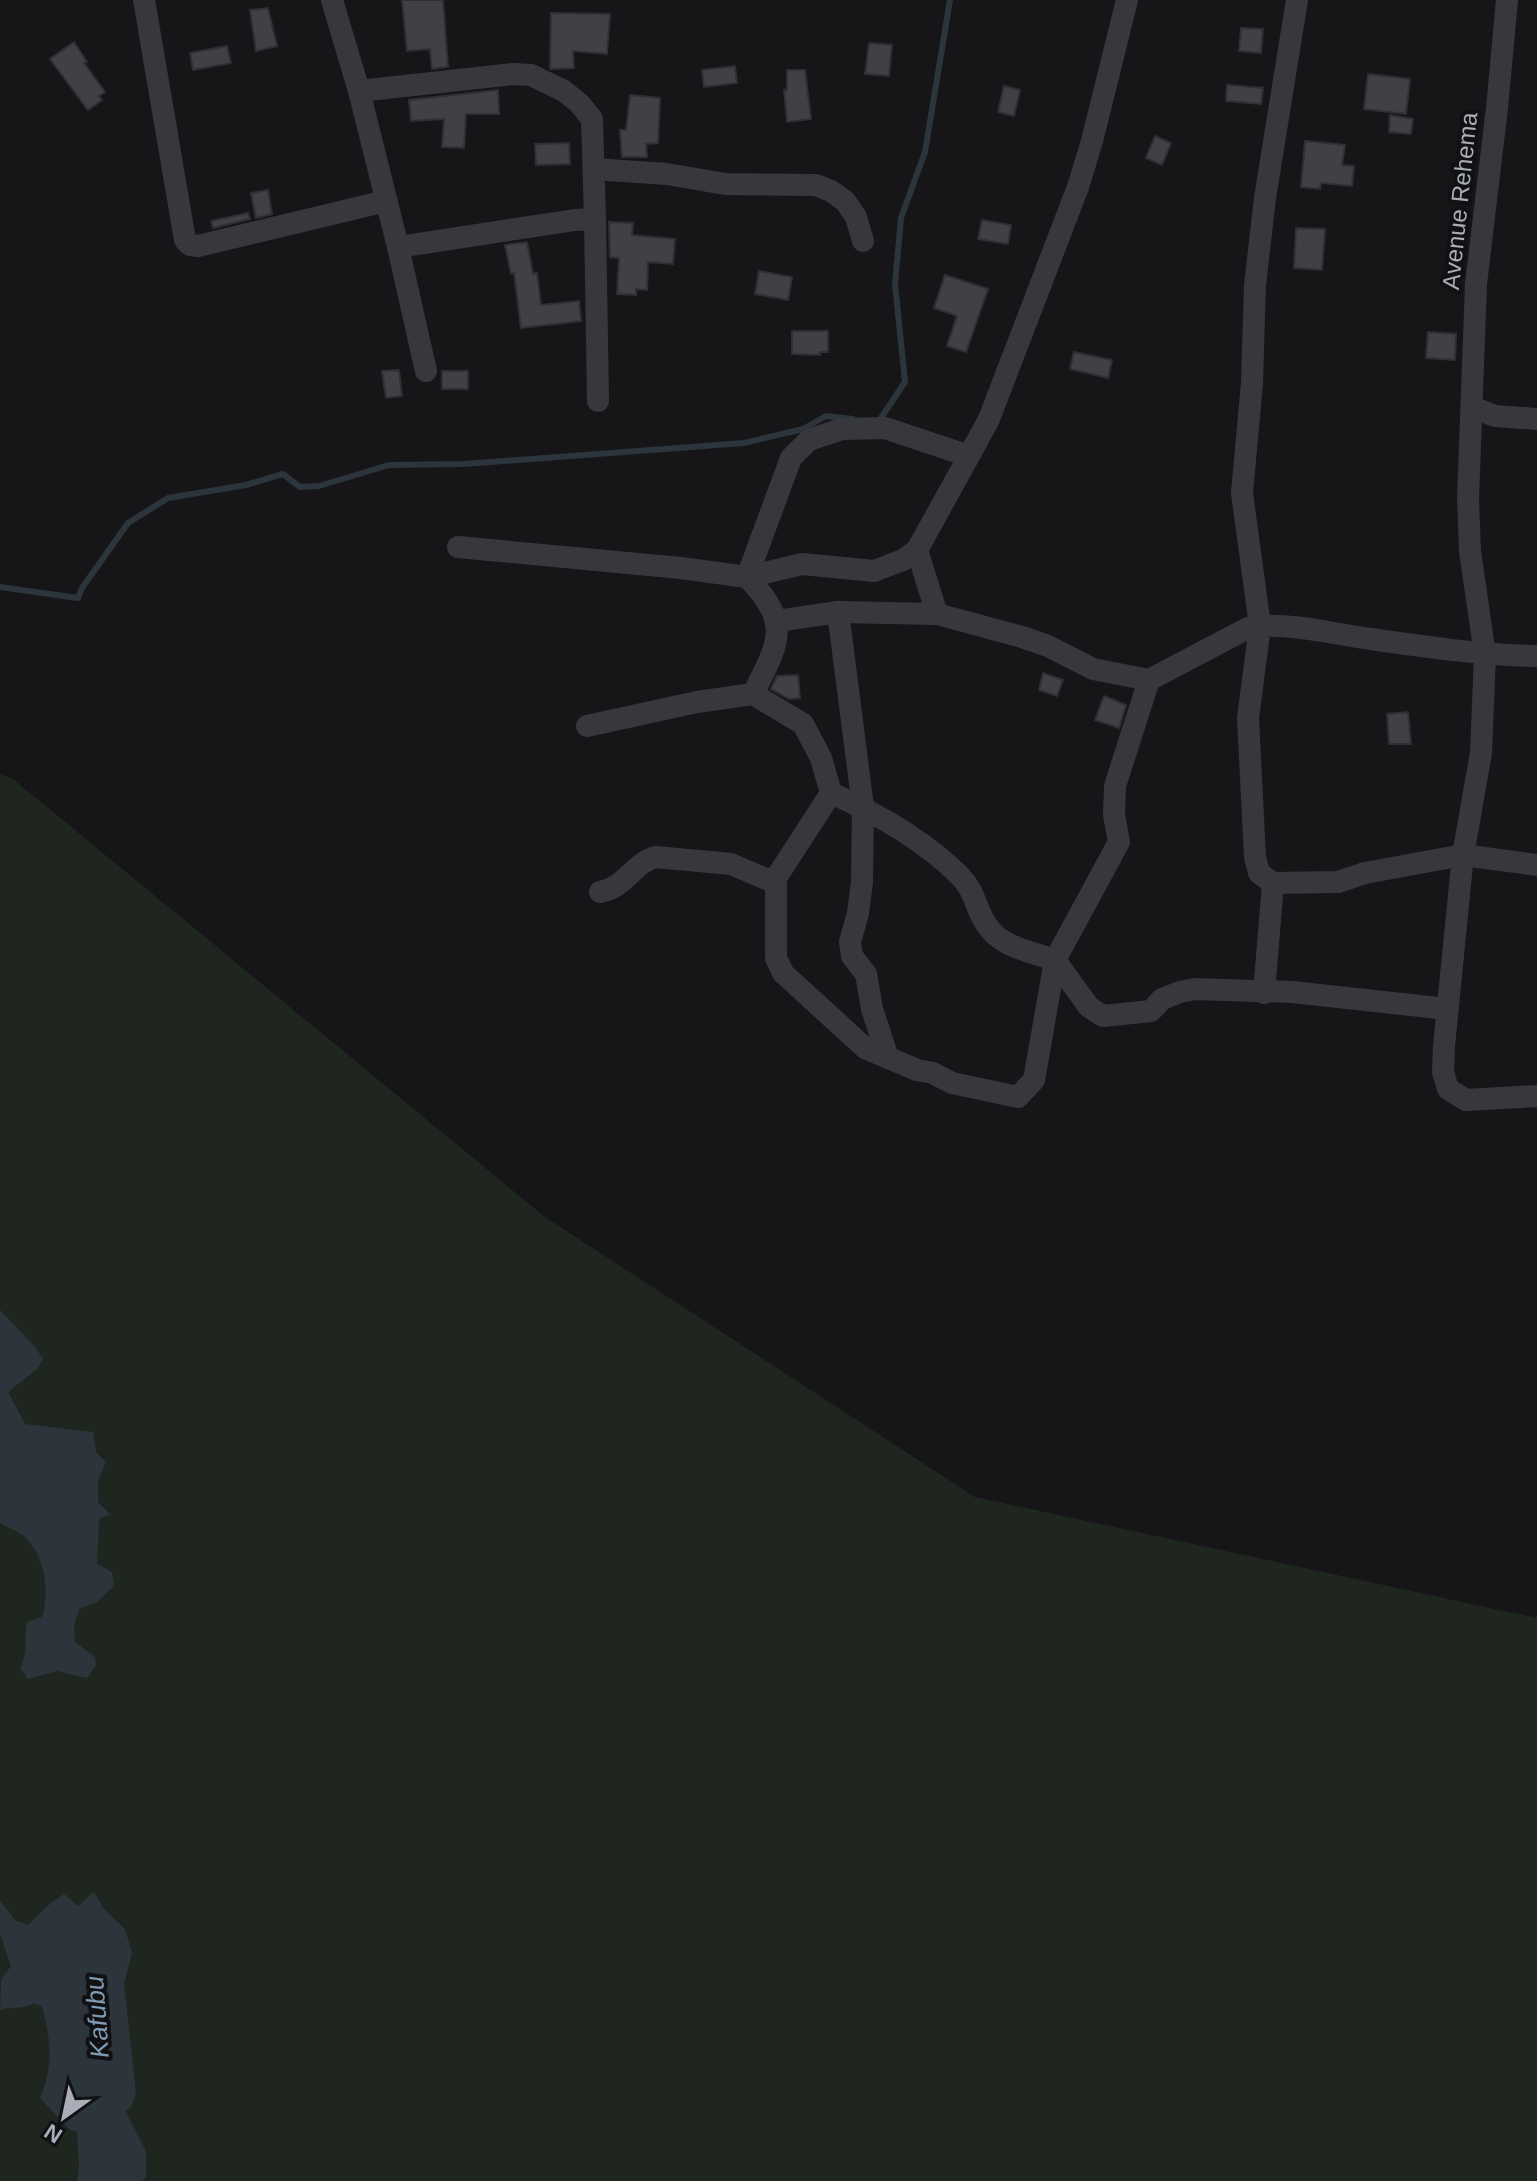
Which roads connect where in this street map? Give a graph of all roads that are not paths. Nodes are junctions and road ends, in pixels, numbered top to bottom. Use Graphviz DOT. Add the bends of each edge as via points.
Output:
graph roads {
  1 [pos="144,0"];
  2 [pos="332,0"];
  3 [pos="1127,0"];
  4 [pos="1297,0"];
  5 [pos="1507,0"];
  6 [pos="359,91"];
  7 [pos="594,169"];
  8 [pos="386,201"];
  9 [pos="595,219"];
  10 [pos="863,241"];
  11 [pos="398,247"];
  12 [pos="426,371"];
  13 [pos="598,401"];
  14 [pos="1472,407"];
  15 [pos="1537,419"];
  16 [pos="969,456"];
  17 [pos="458,547"];
  18 [pos="917,550"];
  19 [pos="747,577"];
  20 [pos="838,612"];
  21 [pos="937,614"];
  22 [pos="777,621"];
  23 [pos="1260,626"];
  24 [pos="1485,655"];
  25 [pos="1537,656"];
  26 [pos="1149,680"];
  27 [pos="753,694"];
  28 [pos="587,726"];
  29 [pos="831,793"];
  30 [pos="863,807"];
  31 [pos="1463,855"];
  32 [pos="1537,865"];
  33 [pos="776,878"];
  34 [pos="1273,883"];
  35 [pos="600,892"];
  36 [pos="1055,960"];
  37 [pos="1264,993"];
  38 [pos="1447,1009"];
  39 [pos="888,1058"];
  40 [pos="1537,1096"];
  1 -- 8 [label="street" via="190,245"];
  2 -- 6 [label="street"];
  3 -- 16 [label="street" via="1078,187 989,419"];
  4 -- 23 [label="street" via="1256,271 1242,493"];
  5 -- 14 [label="street, Avenue Rehema" via="1476,284"];
  6 -- 7 [label="street" via="531,75 564,91 592,119"];
  6 -- 8 [label="street"];
  7 -- 9 [label="street"];
  7 -- 10 [label="street" via="725,184 816,185 845,201"];
  8 -- 11 [label="street"];
  9 -- 11 [label="street"];
  9 -- 13 [label="street"];
  11 -- 12 [label="street"];
  14 -- 15 [label="street" via="1495,416"];
  14 -- 24 [label="street, Avenue Rehema" via="1470,551"];
  16 -- 18 [label="street"];
  16 -- 19 [label="street" via="885,428 842,429 809,440 791,458"];
  17 -- 19 [label="street"];
  18 -- 19 [label="street" via="874,571 802,564"];
  18 -- 21 [label="street"];
  19 -- 22 [label="street" via="767,598"];
  20 -- 21 [label="street"];
  20 -- 22 [label="street"];
  20 -- 30 [label="street"];
  21 -- 26 [label="street" via="1048,646 1093,669"];
  22 -- 27 [label="street" via="773,655"];
  23 -- 24 [label="street" via="1290,625"];
  23 -- 26 [label="street"];
  23 -- 34 [label="street" via="1248,718 1255,857 1259,873"];
  24 -- 25 [label="street"];
  24 -- 31 [label="street, Avenue Rehema" via="1481,753"];
  26 -- 36 [label="street" via="1115,786 1119,842"];
  27 -- 28 [label="street"];
  27 -- 29 [label="street" via="803,724"];
  29 -- 30 [label="street"];
  29 -- 33 [label="street"];
  30 -- 36 [label="street" via="957,874 998,937 1011,947"];
  30 -- 39 [label="street" via="862,882 850,942 852,956 866,974"];
  31 -- 32 [label="street"];
  31 -- 34 [label="street" via="1338,882"];
  31 -- 38 [label="street, Avenue Rehema"];
  33 -- 35 [label="street" via="731,864 656,857 614,888"];
  33 -- 39 [label="street" via="776,958 783,973 865,1048"];
  34 -- 37 [label="street"];
  36 -- 37 [label="street" via="1089,1007 1103,1016 1151,1011 1162,999 1195,989"];
  36 -- 39 [label="street" via="1034,1080 1018,1097 952,1083"];
  37 -- 38 [label="street"];
  38 -- 40 [label="street, Avenue Rehema" via="1443,1072 1448,1089 1466,1100"];
}
